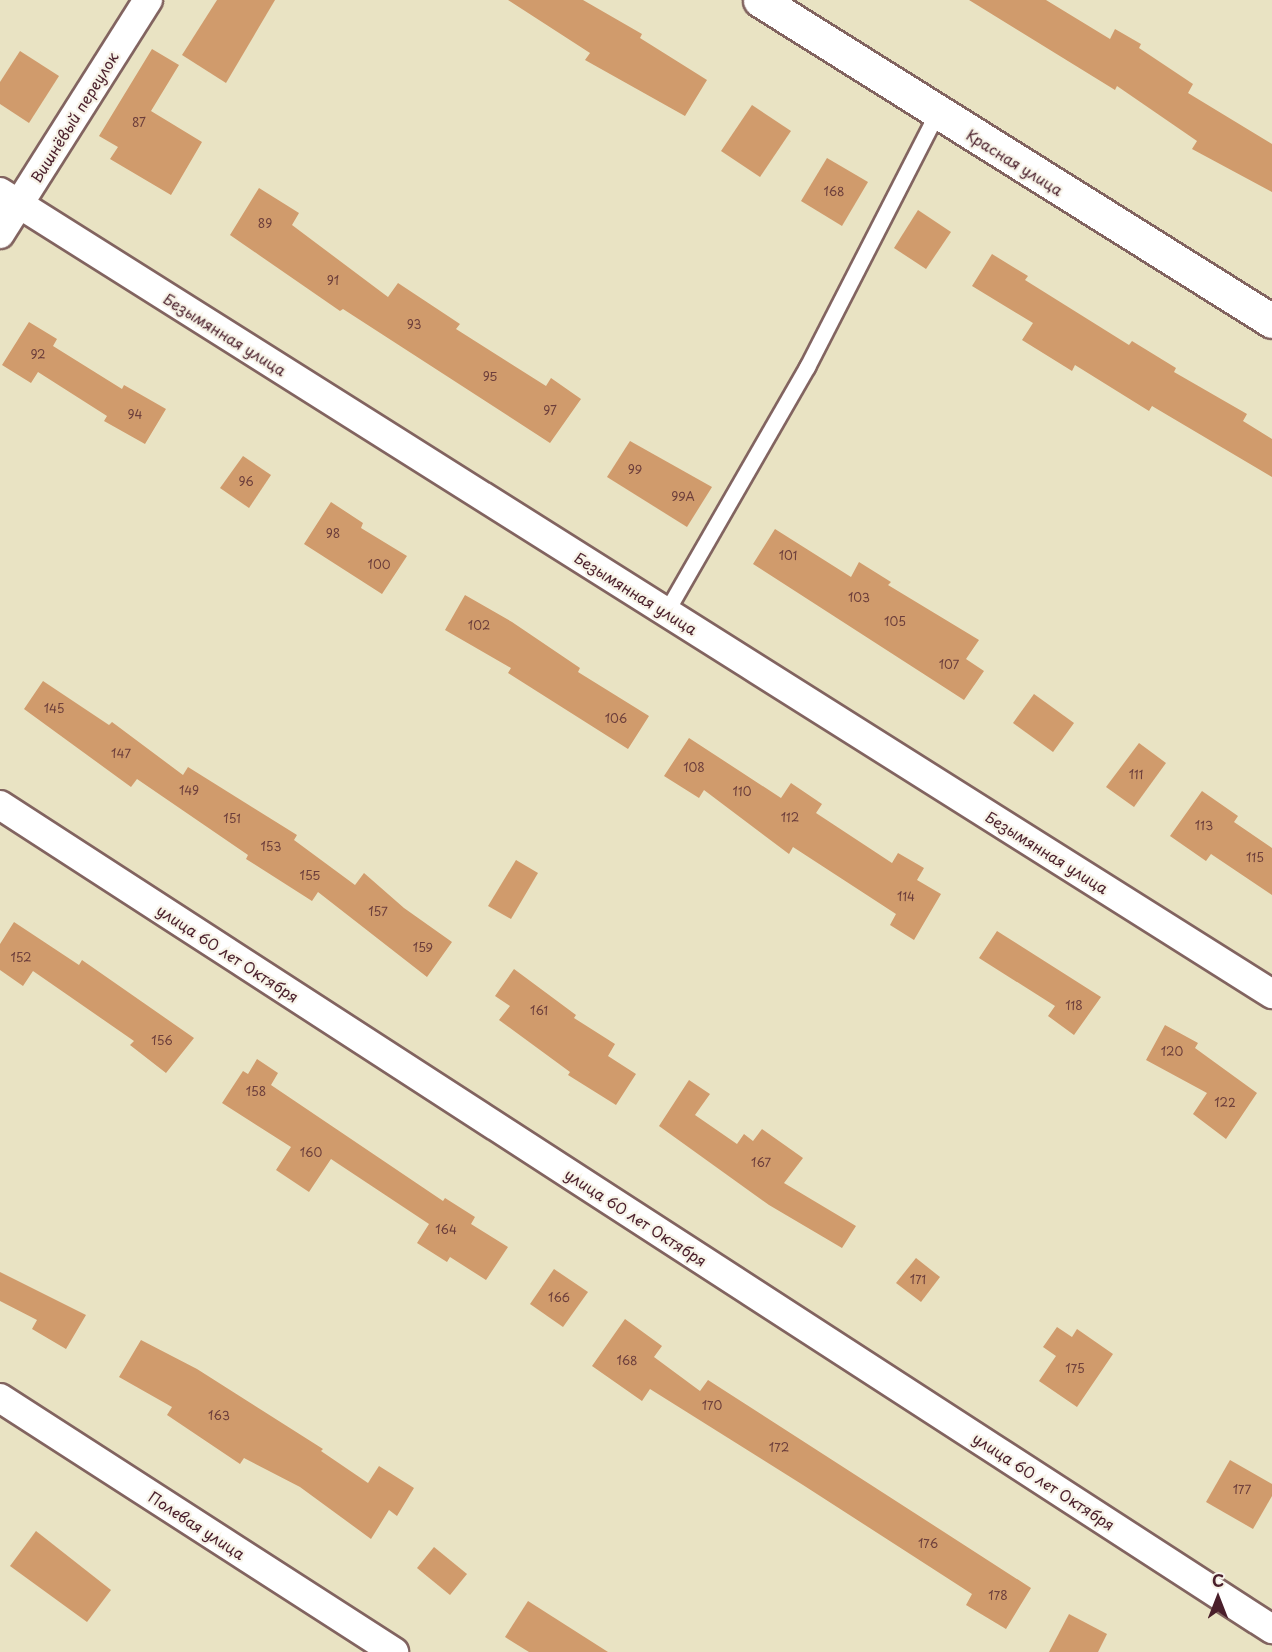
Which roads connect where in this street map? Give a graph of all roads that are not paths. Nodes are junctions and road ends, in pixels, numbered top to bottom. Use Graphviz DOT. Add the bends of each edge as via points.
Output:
graph roads {
  1 [pos="148,0"];
  2 [pos="760,0"];
  3 [pos="937,113"];
  4 [pos="9,198"];
  5 [pos="0,234"];
  6 [pos="1272,321"];
  7 [pos="666,612"];
  8 [pos="0,805"];
  9 [pos="1272,994"];
  10 [pos="0,1398"];
  11 [pos="1272,1629"];
  12 [pos="394,1652"];
  1 -- 4 [label="street, Вишнёвый переулок"];
  2 -- 3 [label="street, Красная улица"];
  3 -- 6 [label="street, Красная улица"];
  3 -- 7 [label="lane" via="807,367"];
  4 -- 5 [label="street, Вишнёвый переулок"];
  4 -- 7 [label="street, Безымянная улица"];
  7 -- 9 [label="street, Безымянная улица"];
  8 -- 11 [label="street, улица 60 лет Октября"];
  10 -- 12 [label="street, Полевая улица"];
}
